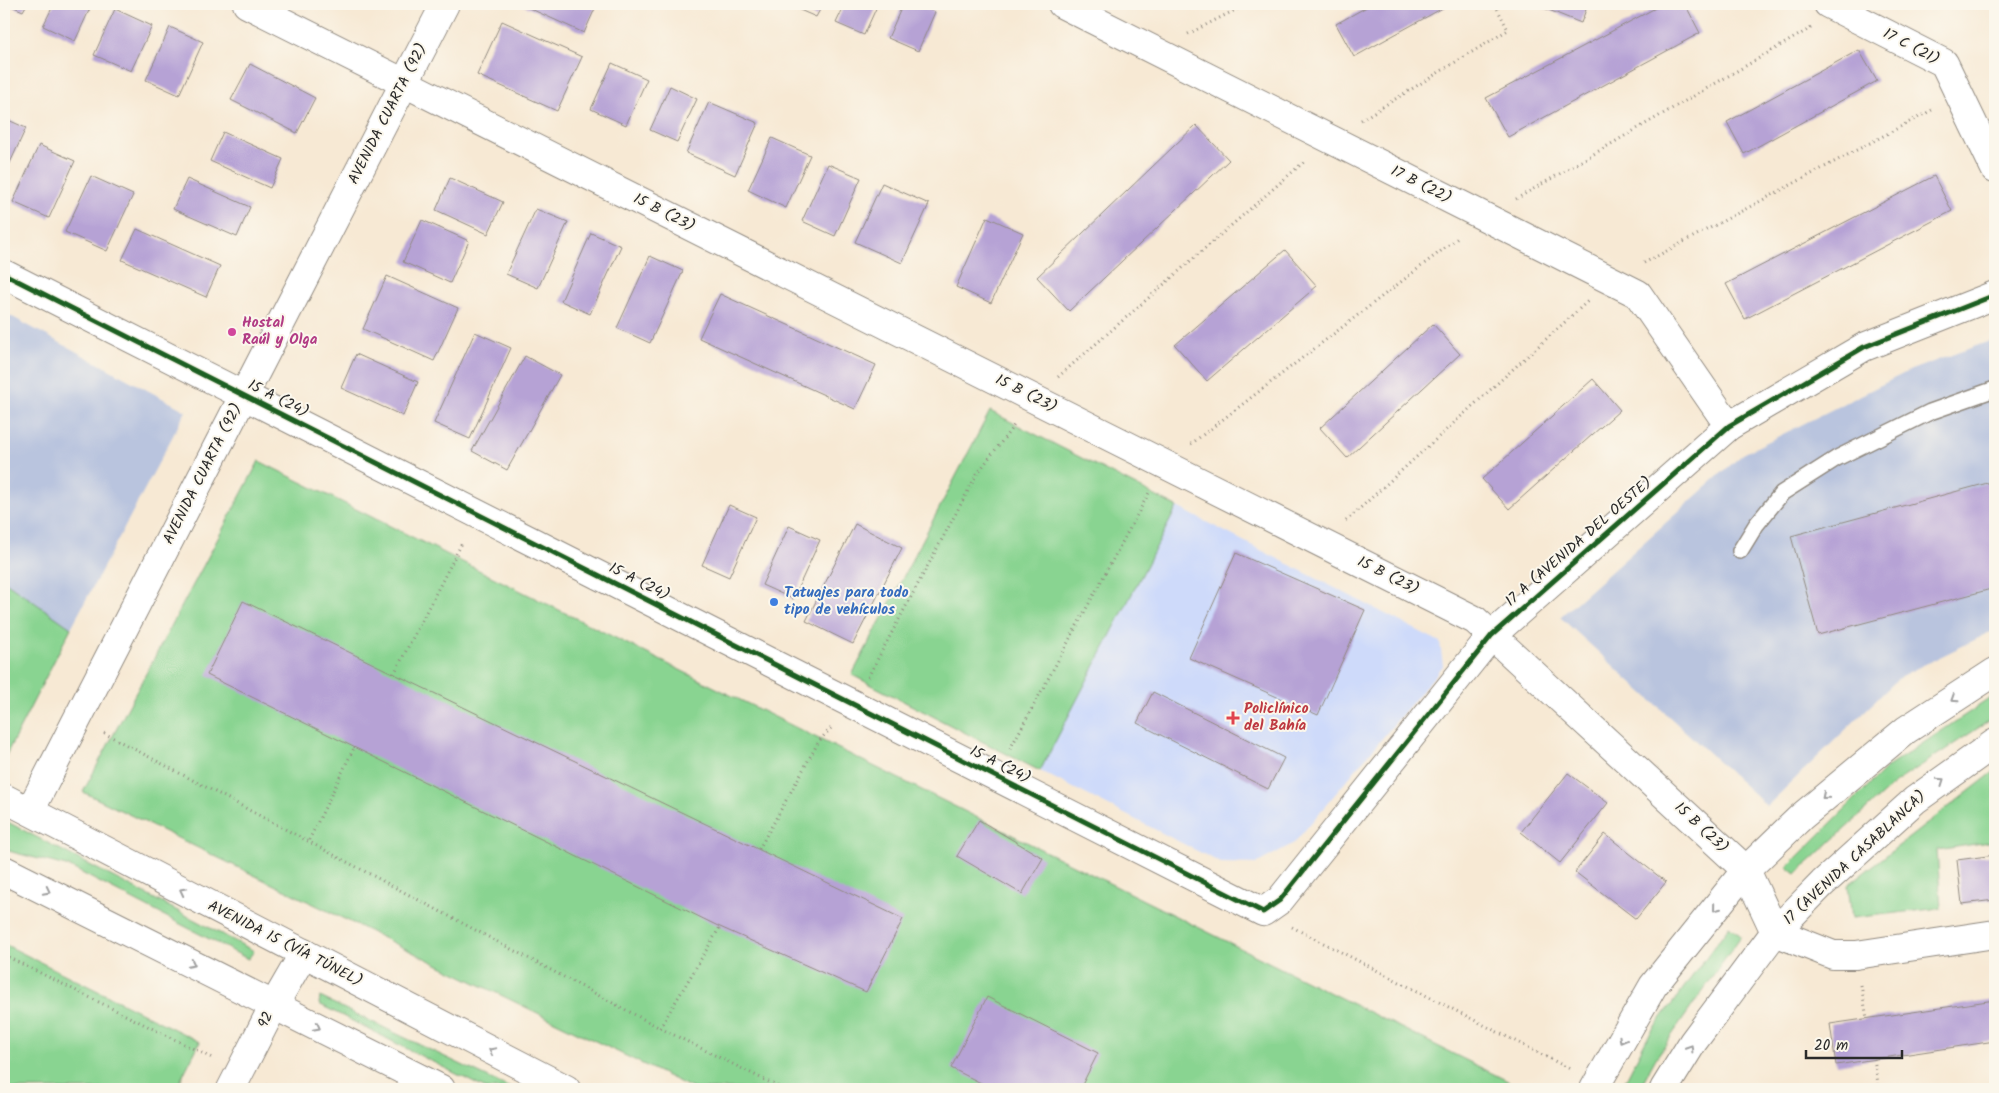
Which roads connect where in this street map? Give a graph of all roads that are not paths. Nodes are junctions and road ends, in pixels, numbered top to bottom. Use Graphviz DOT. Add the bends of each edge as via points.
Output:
graph roads {
  1 [pos="247,4"];
  2 [pos="445,4"];
  3 [pos="1062,4"];
  4 [pos="1834,7"];
  5 [pos="404,83"];
  6 [pos="1995,169"];
  7 [pos="4,274"];
  8 [pos="1995,294"];
  9 [pos="1995,389"];
  10 [pos="244,396"];
  11 [pos="1728,426"];
  12 [pos="1740,551"];
  13 [pos="1492,635"];
  14 [pos="1995,672"];
  15 [pos="1995,743"];
  16 [pos="4,798"];
  17 [pos="30,812"];
  18 [pos="4,870"];
  19 [pos="1746,870"];
  20 [pos="1263,912"];
  21 [pos="1775,932"];
  22 [pos="1995,934"];
  23 [pos="304,954"];
  24 [pos="274,1005"];
  25 [pos="235,1080"];
  26 [pos="1595,1086"];
  27 [pos="441,1089"];
  28 [pos="566,1089"];
  29 [pos="1664,1089"];
  1 -- 5 [label="street, 15 B (23)"];
  2 -- 5 [label="street, AVENIDA CUARTA (92)"];
  3 -- 11 [label="street, 17 B (22)" via="1638,294"];
  4 -- 6 [label="street, 17 C (21)" via="1944,63"];
  5 -- 10 [label="street, AVENIDA CUARTA (92)"];
  5 -- 13 [label="street, 15 B (23)" via="1475,620"];
  7 -- 10 [label="street, 15 A (24)"];
  8 -- 11 [label="street, 17 A (AVENIDA DEL OESTE)" via="1864,347"];
  9 -- 12 [label="lane" via="1930,412 1837,458 1782,493"];
  10 -- 17 [label="street, AVENIDA CUARTA (92)"];
  10 -- 20 [label="street, 15 A (24)"];
  11 -- 13 [label="street, 17 A (AVENIDA DEL OESTE)"];
  13 -- 19 [label="street, 15 B (23)"];
  13 -- 20 [label="street, 17 A (AVENIDA DEL OESTE)" via="1280,900"];
  14 -- 19 [label="street, one-way" via="1906,730 1801,816"];
  21 -- 15 [label="street, 17 (AVENIDA CASABLANCA), one-way" via="1823,883 1915,800"];
  16 -- 17 [label="street, AVENIDA 15 (VÍA TÚNEL)"];
  23 -- 17 [label="street, AVENIDA 15 (VÍA TÚNEL), one-way"];
  18 -- 24 [label="street, one-way"];
  19 -- 21 [label="street"];
  19 -- 26 [label="street, one-way" via="1653,986"];
  21 -- 22 [label="street" via="1833,955 1856,955"];
  29 -- 21 [label="street, 17 (AVENIDA CASABLANCA), one-way" via="1693,1042"];
  23 -- 24 [label="street, 92"];
  28 -- 23 [label="street, AVENIDA 15 (VÍA TÚNEL), one-way"];
  24 -- 25 [label="street, 92"];
  24 -- 27 [label="street, one-way"];
}
